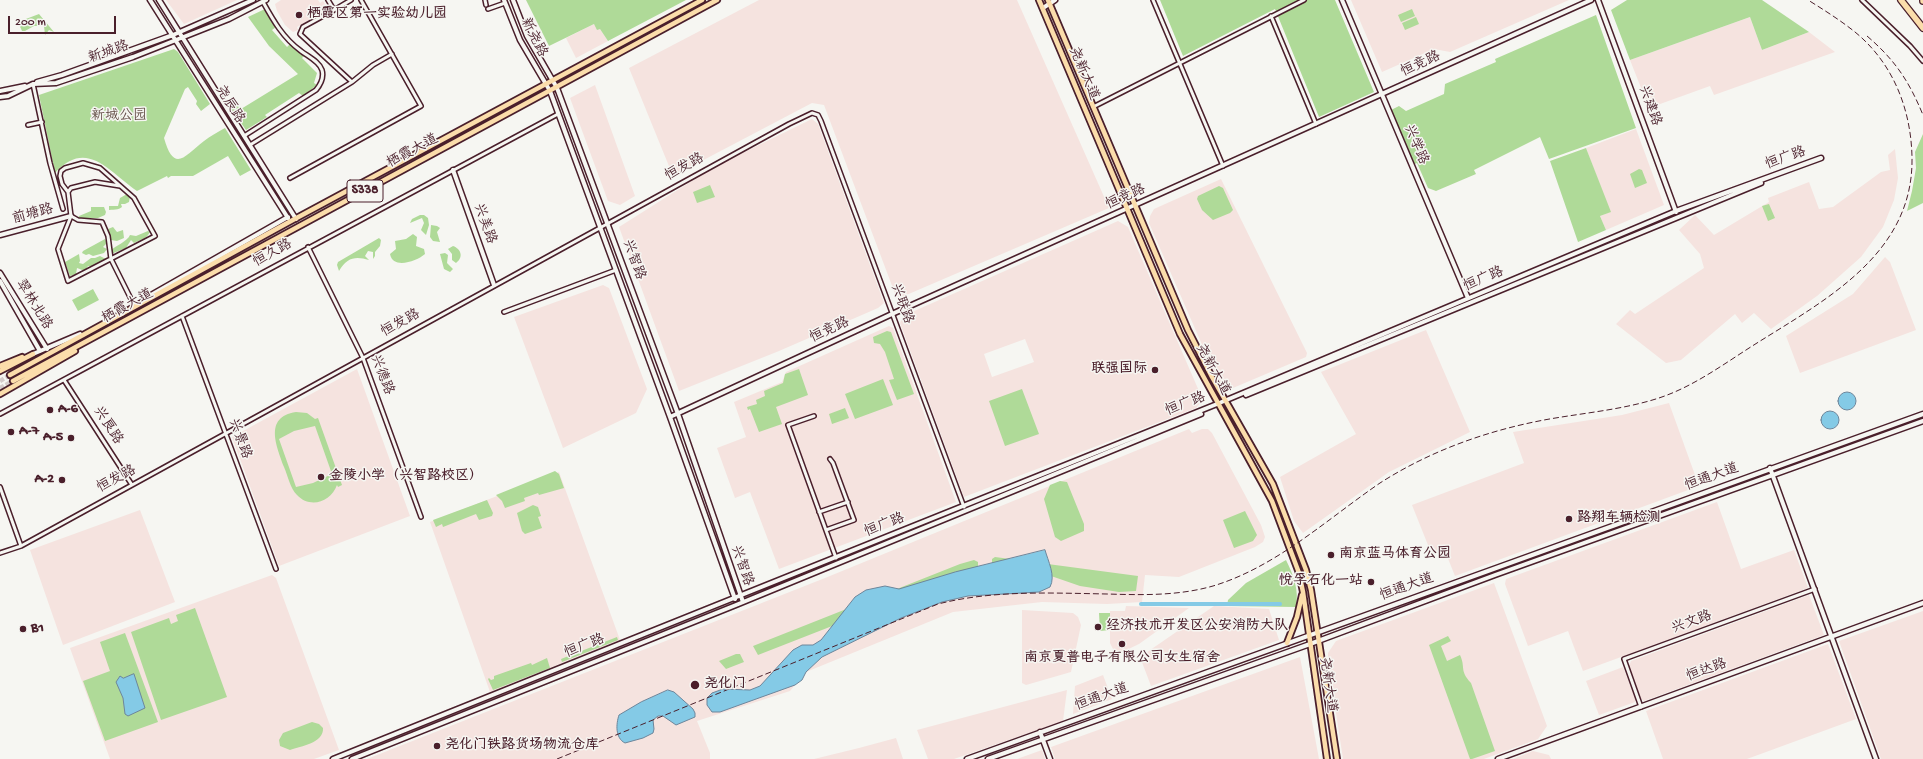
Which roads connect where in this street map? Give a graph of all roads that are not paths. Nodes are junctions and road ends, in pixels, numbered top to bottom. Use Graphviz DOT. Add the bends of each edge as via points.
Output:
graph roads {
  1 [pos="150,0"];
  2 [pos="158,0"];
  3 [pos="253,0"];
  4 [pos="328,0"];
  5 [pos="351,0"];
  6 [pos="361,0"];
  7 [pos="490,0"];
  8 [pos="513,0"];
  9 [pos="702,0"];
  10 [pos="717,0"];
  11 [pos="1039,0"];
  12 [pos="1055,0"];
  13 [pos="1153,0"];
  14 [pos="1304,0"];
  15 [pos="1342,0"];
  16 [pos="1591,0"];
  17 [pos="1598,0"];
  18 [pos="1862,0"];
  19 [pos="1901,0"];
  20 [pos="264,1"];
  21 [pos="485,2"];
  22 [pos="504,2"];
  23 [pos="1049,2"];
  24 [pos="1043,8"];
  25 [pos="488,9"];
  26 [pos="334,10"];
  27 [pos="1271,16"];
  28 [pos="1923,28"];
  29 [pos="179,32"];
  30 [pos="173,35"];
  31 [pos="182,38"];
  32 [pos="176,40"];
  33 [pos="392,54"];
  34 [pos="1923,61"];
  35 [pos="1180,64"];
  36 [pos="553,81"];
  37 [pos="352,82"];
  38 [pos="33,84"];
  39 [pos="546,85"];
  40 [pos="557,88"];
  41 [pos="0,91"];
  42 [pos="550,91"];
  43 [pos="1382,94"];
  44 [pos="0,97"];
  45 [pos="1094,106"];
  46 [pos="812,113"];
  47 [pos="558,114"];
  48 [pos="42,122"];
  49 [pos="1316,124"];
  50 [pos="28,125"];
  51 [pos="244,136"];
  52 [pos="250,145"];
  53 [pos="1223,166"];
  54 [pos="453,170"];
  55 [pos="290,178"];
  56 [pos="122,187"];
  57 [pos="68,192"];
  58 [pos="1135,206"];
  59 [pos="64,209"];
  60 [pos="1128,209"];
  61 [pos="1676,211"];
  62 [pos="71,216"];
  63 [pos="291,219"];
  64 [pos="1672,219"];
  65 [pos="608,224"];
  66 [pos="600,226"];
  67 [pos="0,235"];
  68 [pos="308,248"];
  69 [pos="110,259"];
  70 [pos="616,270"];
  71 [pos="0,273"];
  72 [pos="0,281"];
  73 [pos="494,285"];
  74 [pos="1468,298"];
  75 [pos="134,305"];
  76 [pos="504,312"];
  77 [pos="892,314"];
  78 [pos="182,316"];
  79 [pos="96,336"];
  80 [pos="47,349"];
  81 [pos="40,351"];
  82 [pos="33,354"];
  83 [pos="363,358"];
  84 [pos="0,366"];
  85 [pos="0,371"];
  86 [pos="10,375"];
  87 [pos="64,380"];
  88 [pos="13,381"];
  89 [pos="0,394"];
  90 [pos="1226,402"];
  91 [pos="1218,405"];
  92 [pos="0,414"];
  93 [pos="678,414"];
  94 [pos="1923,414"];
  95 [pos="814,416"];
  96 [pos="670,417"];
  97 [pos="1923,421"];
  98 [pos="226,434"];
  99 [pos="830,459"];
  100 [pos="1770,468"];
  101 [pos="1773,476"];
  102 [pos="132,485"];
  103 [pos="0,487"];
  104 [pos="848,502"];
  105 [pos="964,507"];
  106 [pos="819,512"];
  107 [pos="421,517"];
  108 [pos="826,530"];
  109 [pos="21,546"];
  110 [pos="0,553"];
  111 [pos="836,558"];
  112 [pos="276,569"];
  113 [pos="1815,589"];
  114 [pos="1303,592"];
  115 [pos="740,596"];
  116 [pos="734,599"];
  117 [pos="743,602"];
  118 [pos="1923,604"];
  119 [pos="1316,632"];
  120 [pos="1309,635"];
  121 [pos="1833,637"];
  122 [pos="1318,642"];
  123 [pos="1287,643"];
  124 [pos="1310,644"];
  125 [pos="1641,707"];
  126 [pos="1040,732"];
  127 [pos="1042,739"];
  128 [pos="333,759"];
  129 [pos="352,759"];
  130 [pos="967,759"];
  131 [pos="988,759"];
  132 [pos="1050,759"];
  133 [pos="1327,759"];
  134 [pos="1337,759"];
  135 [pos="1498,759"];
  136 [pos="1876,759"];
  1 -- 30 [label="street, 尧辰路"];
  2 -- 29 [label="street, 尧辰路"];
  3 -- 29 [label="street, 新城路"];
  4 -- 26 [label="street"];
  5 -- 26 [label="street"];
  6 -- 33 [label="street"];
  7 -- 21 [label="street"];
  8 -- 36 [label="street, 新尧路" via="527,36"];
  9 -- 36 [label="main road, 栖霞大道 / S338"];
  10 -- 40 [label="main road, 栖霞大道 / S338"];
  11 -- 24 [label="main road, 尧新大道"];
  12 -- 23 [label="street"];
  13 -- 35 [label="street"];
  14 -- 27 [label="street"];
  15 -- 43 [label="street, 兴学路"];
  16 -- 43 [label="street, 恒竞路"];
  17 -- 61 [label="street, 兴建路"];
  18 -- 34 [label="street"];
  19 -- 28 [label="highway"];
  20 -- 31 [label="street, 新城路" via="229,19"];
  20 -- 51 [label="street" via="280,31 300,51 319,64 323,76 316,90"];
  22 -- 25 [label="street"];
  22 -- 39 [label="street, 新尧路" via="520,40"];
  23 -- 24 [label="street"];
  23 -- 45 [label="main road, 尧新大道"];
  24 -- 60 [label="main road, 尧新大道"];
  26 -- 37 [label="street" via="304,26 300,34"];
  27 -- 35 [label="street"];
  27 -- 49 [label="street"];
  29 -- 30 [label="street, 新城路"];
  29 -- 31 [label="street, 尧辰路"];
  30 -- 32 [label="street, 尧辰路"];
  30 -- 41 [label="street, 新城路" via="62,75"];
  31 -- 32 [label="street, 新城路"];
  31 -- 51 [label="street, 尧辰路"];
  32 -- 38 [label="street, 新城路" via="56,83"];
  32 -- 63 [label="street, 尧辰路"];
  33 -- 37 [label="street"];
  33 -- 55 [label="street" via="421,106"];
  35 -- 45 [label="street"];
  35 -- 53 [label="street"];
  36 -- 39 [label="main road, 栖霞大道 / S338"];
  36 -- 40 [label="street, 兴智路"];
  37 -- 52 [label="street"];
  38 -- 44 [label="street, 新城路" via="8,96"];
  38 -- 48 [label="street"];
  39 -- 42 [label="street, 兴智路"];
  39 -- 63 [label="main road, 栖霞大道 / S338"];
  40 -- 42 [label="main road, 栖霞大道 / S338"];
  40 -- 65 [label="street, 兴智路"];
  42 -- 47 [label="street, 兴智路"];
  42 -- 79 [label="main road, 栖霞大道 / S338"];
  43 -- 49 [label="street, 恒竞路"];
  43 -- 74 [label="street, 兴学路"];
  45 -- 58 [label="main road, 尧新大道"];
  46 -- 65 [label="street, 恒发路"];
  46 -- 77 [label="street, 兴联路" via="818,115 821,121"];
  47 -- 54 [label="street, 恒久路"];
  47 -- 66 [label="street, 兴智路"];
  48 -- 50 [label="street"];
  48 -- 59 [label="street" via="51,168"];
  49 -- 53 [label="street, 恒竞路"];
  51 -- 52 [label="street, 尧辰路"];
  52 -- 63 [label="street, 尧辰路"];
  53 -- 58 [label="street, 恒竞路"];
  54 -- 68 [label="street, 恒久路"];
  54 -- 73 [label="street, 兴美路"];
  56 -- 57 [label="street" via="95,182 70,188"];
  56 -- 57 [label="street" via="100,168 83,163 62,171 61,180"];
  56 -- 69 [label="street" via="134,198 155,236"];
  57 -- 62 [label="street"];
  58 -- 60 [label="street, 恒竞路"];
  58 -- 90 [label="main road, 尧新大道" via="1188,330"];
  60 -- 77 [label="street, 恒竞路"];
  60 -- 91 [label="main road, 尧新大道" via="1180,334"];
  61 -- 64 [label="street"];
  61 -- 64 [label="street, 恒广路" via="1820,158"];
  61 -- 74 [label="street, 恒广路"];
  62 -- 67 [label="street, 前塘路"];
  62 -- 69 [label="street" via="78,220 102,222 108,236"];
  62 -- 69 [label="street" via="58,249 68,281"];
  63 -- 75 [label="street"];
  63 -- 86 [label="main road, 栖霞大道 / S338"];
  64 -- 90 [label="street, 恒广路"];
  65 -- 66 [label="street, 恒发路"];
  65 -- 93 [label="street, 兴智路"];
  66 -- 70 [label="street, 兴智路"];
  66 -- 73 [label="street, 恒发路"];
  68 -- 78 [label="street, 恒久路"];
  68 -- 83 [label="street, 兴德路"];
  69 -- 75 [label="street"];
  70 -- 76 [label="street"];
  70 -- 96 [label="street, 兴智路"];
  71 -- 80 [label="street, 翠林北路"];
  72 -- 81 [label="street, 翠林北路"];
  73 -- 83 [label="street, 恒发路"];
  74 -- 90 [label="street, 恒广路"];
  75 -- 80 [label="street"];
  77 -- 93 [label="street, 恒竞路"];
  77 -- 105 [label="street, 兴联路"];
  78 -- 87 [label="street, 恒久路"];
  78 -- 98 [label="street, 兴景路"];
  79 -- 88 [label="main road, 栖霞大道 / S338"];
  79 -- 89 [label="main road" via="64,358"];
  80 -- 81 [label="street"];
  81 -- 82 [label="street"];
  82 -- 84 [label="main road"];
  82 -- 85 [label="main road"];
  83 -- 98 [label="street, 恒发路"];
  83 -- 107 [label="street, 兴德路"];
  87 -- 92 [label="street, 恒久路"];
  87 -- 102 [label="street, 兴良路"];
  90 -- 91 [label="street, 恒广路"];
  90 -- 119 [label="main road, 尧新大道" via="1270,478 1286,514 1306,570"];
  91 -- 105 [label="street, 恒广路"];
  91 -- 114 [label="main road, 尧新大道" via="1272,501 1299,573"];
  91 -- 117 [label="street, 恒广路"];
  93 -- 96 [label="street, 恒竞路"];
  93 -- 115 [label="street, 兴智路"];
  94 -- 100 [label="street, 恒通大道"];
  95 -- 106 [label="street" via="788,425"];
  96 -- 116 [label="street, 兴智路"];
  97 -- 101 [label="street, 恒通大道"];
  98 -- 102 [label="street, 恒发路"];
  98 -- 112 [label="street, 兴景路"];
  99 -- 104 [label="street"];
  100 -- 101 [label="street"];
  100 -- 119 [label="street, 恒通大道"];
  101 -- 113 [label="street"];
  101 -- 122 [label="street, 恒通大道"];
  102 -- 109 [label="street, 恒发路"];
  103 -- 109 [label="street"];
  104 -- 106 [label="street"];
  104 -- 108 [label="street" via="854,520"];
  105 -- 111 [label="street, 恒广路"];
  106 -- 108 [label="street"];
  108 -- 111 [label="street"];
  109 -- 110 [label="street, 恒发路"];
  111 -- 115 [label="street, 恒广路"];
  113 -- 121 [label="street"];
  113 -- 125 [label="street, 兴文路" via="1624,659"];
  114 -- 120 [label="main road, 尧新大道"];
  114 -- 123 [label="main road"];
  115 -- 116 [label="street, 恒广路"];
  115 -- 117 [label="street, 兴智路"];
  116 -- 117 [label="street, 兴智路"];
  116 -- 128 [label="street, 恒广路"];
  117 -- 129 [label="street, 恒广路"];
  118 -- 121 [label="street, 恒达路"];
  119 -- 120 [label="street, 恒通大道"];
  119 -- 122 [label="main road, 尧新大道"];
  120 -- 123 [label="street, 恒通大道"];
  120 -- 124 [label="main road, 尧新大道"];
  121 -- 125 [label="street, 恒达路"];
  121 -- 136 [label="street"];
  122 -- 124 [label="street, 恒通大道"];
  122 -- 134 [label="main road, 尧新大道"];
  123 -- 126 [label="street, 恒通大道"];
  124 -- 127 [label="street, 恒通大道"];
  124 -- 133 [label="main road, 尧新大道"];
  125 -- 135 [label="street, 恒达路"];
  126 -- 127 [label="street"];
  126 -- 130 [label="street, 恒通大道"];
  127 -- 131 [label="street, 恒通大道"];
  127 -- 132 [label="street"];
}
